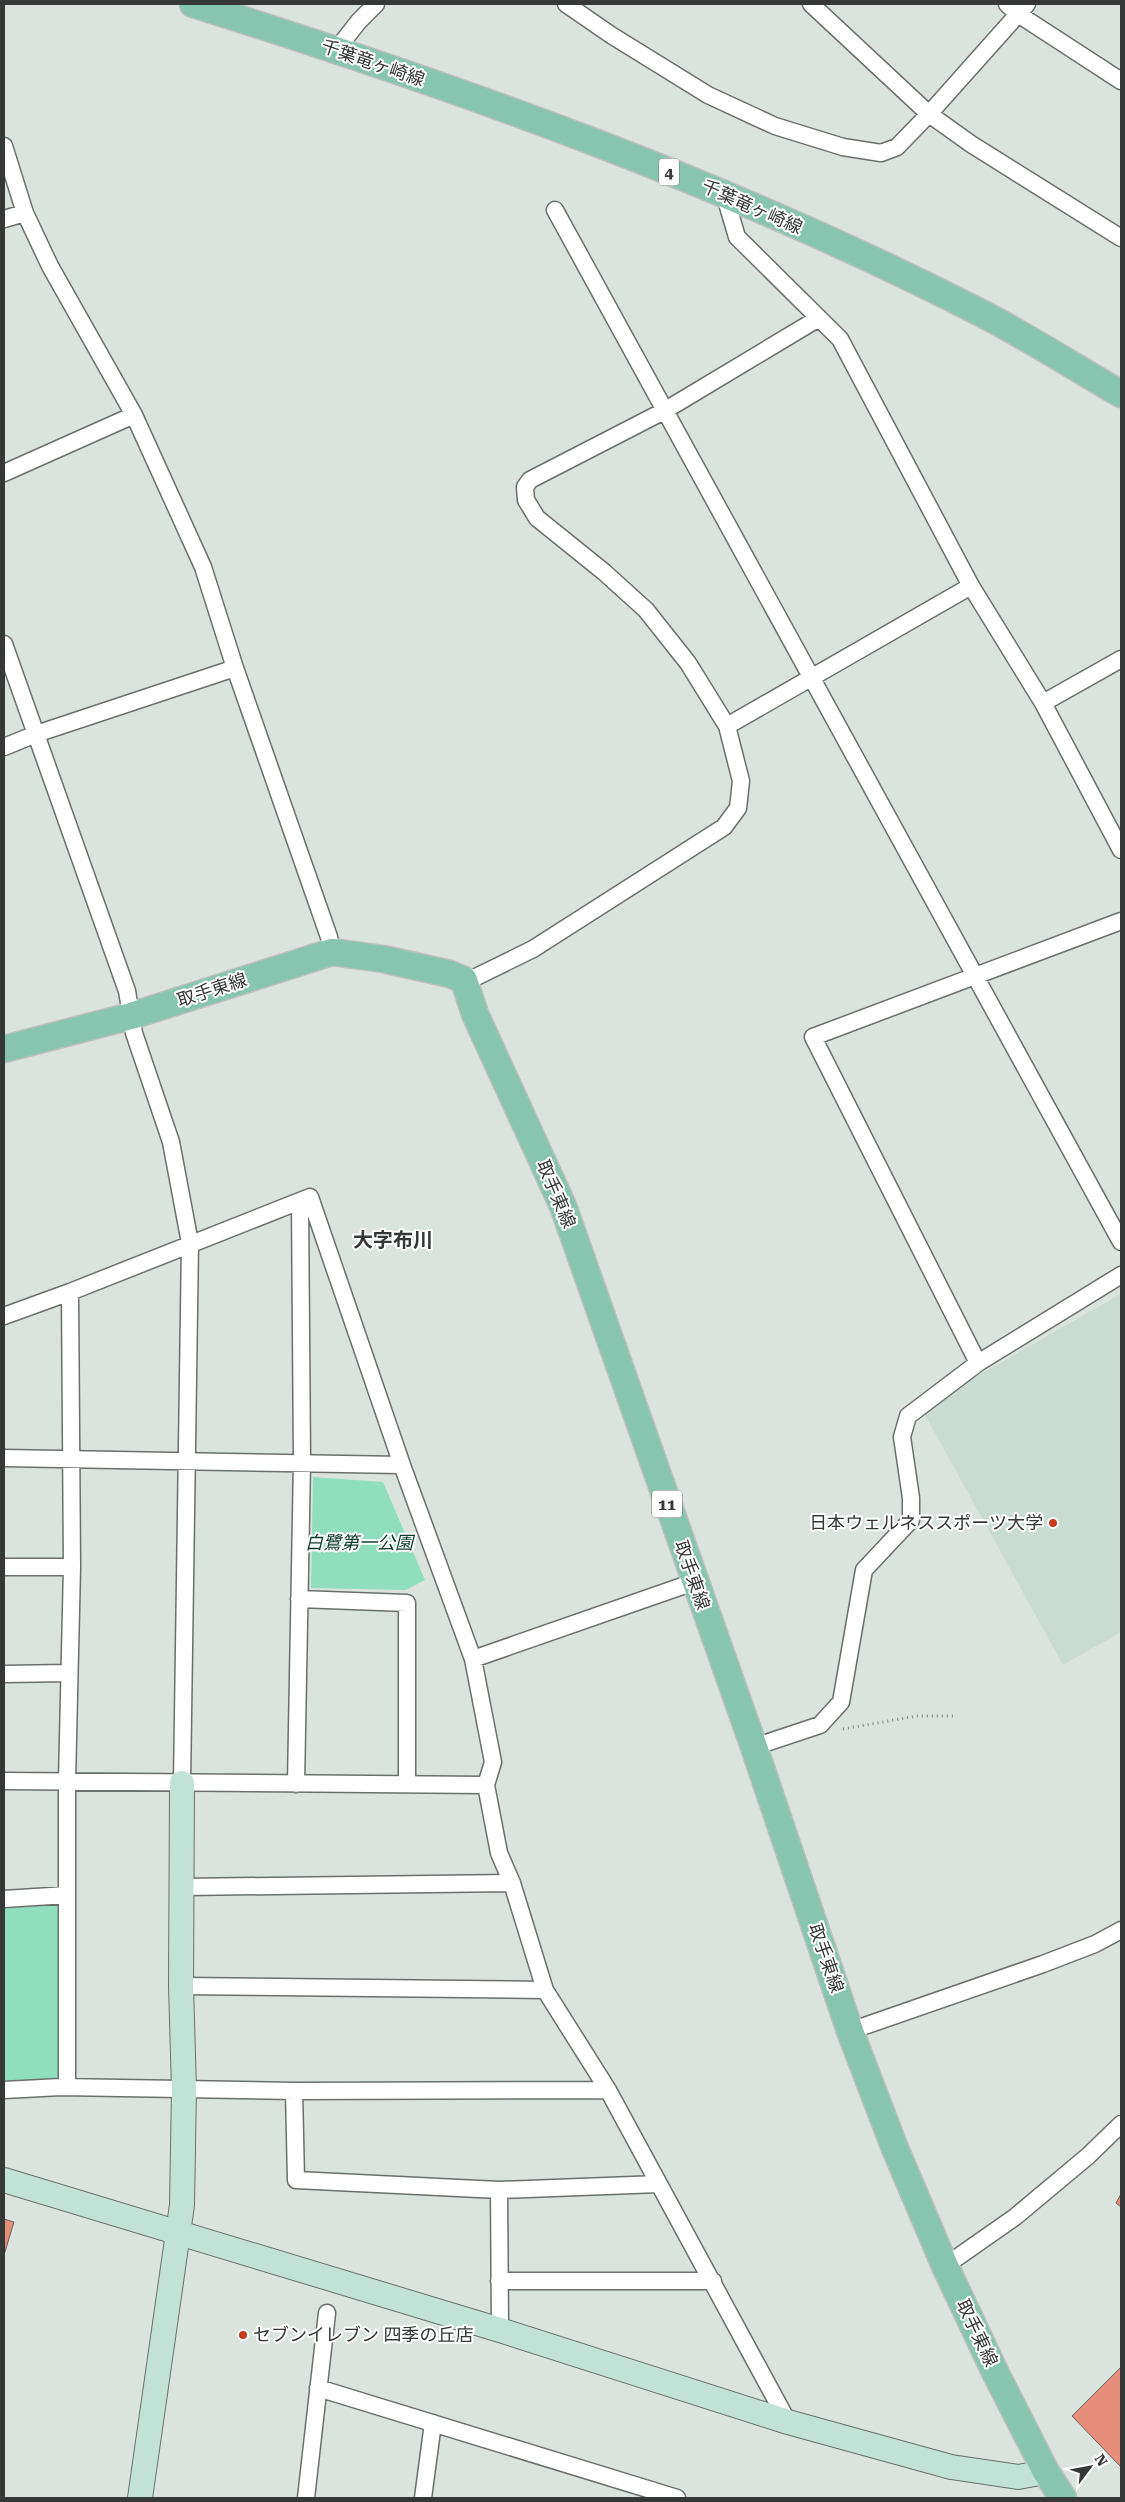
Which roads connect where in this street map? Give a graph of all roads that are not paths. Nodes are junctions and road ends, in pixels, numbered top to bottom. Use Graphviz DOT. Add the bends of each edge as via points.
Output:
graph roads {
  1 [pos="193,4"];
  2 [pos="376,4"];
  3 [pos="566,4"];
  4 [pos="811,4"];
  5 [pos="1017,7"];
  6 [pos="338,50"];
  7 [pos="1121,81"];
  8 [pos="930,114"];
  9 [pos="4,146"];
  10 [pos="724,193"];
  11 [pos="554,210"];
  12 [pos="25,213"];
  13 [pos="4,218"];
  14 [pos="1121,238"];
  15 [pos="819,318"];
  16 [pos="1121,394"];
  17 [pos="664,411"];
  18 [pos="134,415"];
  19 [pos="4,474"];
  20 [pos="971,586"];
  21 [pos="4,644"];
  22 [pos="1121,659"];
  23 [pos="235,668"];
  24 [pos="811,677"];
  25 [pos="1043,703"];
  26 [pos="727,726"];
  27 [pos="36,734"];
  28 [pos="4,747"];
  29 [pos="1121,850"];
  30 [pos="1121,921"];
  31 [pos="332,952"];
  32 [pos="975,976"];
  33 [pos="464,980"];
  34 [pos="131,1016"];
  35 [pos="4,1050"];
  36 [pos="300,1201"];
  37 [pos="1121,1242"];
  38 [pos="190,1243"];
  39 [pos="1121,1275"];
  40 [pos="70,1292"];
  41 [pos="4,1316"];
  42 [pos="978,1362"];
  43 [pos="4,1458"];
  44 [pos="70,1458"];
  45 [pos="185,1460"];
  46 [pos="302,1462"];
  47 [pos="402,1465"];
  48 [pos="4,1567"];
  49 [pos="72,1567"];
  50 [pos="694,1582"];
  51 [pos="300,1599"];
  52 [pos="473,1659"];
  53 [pos="69,1673"];
  54 [pos="4,1674"];
  55 [pos="754,1747"];
  56 [pos="4,1781"];
  57 [pos="67,1781"];
  58 [pos="182,1783"];
  59 [pos="296,1784"];
  60 [pos="407,1784"];
  61 [pos="486,1785"];
  62 [pos="512,1883"];
  63 [pos="182,1886"];
  64 [pos="67,1895"];
  65 [pos="4,1899"];
  66 [pos="1121,1930"];
  67 [pos="181,1986"];
  68 [pos="545,1990"];
  69 [pos="850,2031"];
  70 [pos="67,2087"];
  71 [pos="184,2089"];
  72 [pos="4,2090"];
  73 [pos="608,2090"];
  74 [pos="294,2091"];
  75 [pos="1121,2124"];
  76 [pos="4,2180"];
  77 [pos="659,2184"];
  78 [pos="499,2190"];
  79 [pos="179,2232"];
  80 [pos="945,2266"];
  81 [pos="499,2281"];
  82 [pos="713,2281"];
  83 [pos="327,2313"];
  84 [pos="500,2330"];
  85 [pos="318,2388"];
  86 [pos="788,2422"];
  87 [pos="433,2423"];
  88 [pos="1046,2472"];
  89 [pos="140,2498"];
  90 [pos="306,2498"];
  91 [pos="423,2498"];
  92 [pos="677,2498"];
  93 [pos="1063,2498"];
  1 -- 6 [label="main road, 千葉竜ヶ崎線 / 4"];
  2 -- 6 [label="street" via="359,20"];
  3 -- 8 [label="street" via="708,95 775,126 843,147 881,153 897,147"];
  4 -- 8 [label="street"];
  5 -- 7 [label="street"];
  5 -- 8 [label="street"];
  6 -- 10 [label="main road, 千葉竜ヶ崎線 / 4" via="517,113"];
  8 -- 14 [label="street" via="971,144"];
  9 -- 12 [label="street"];
  10 -- 15 [label="street" via="737,237"];
  10 -- 16 [label="main road, 千葉竜ヶ崎線 / 4" via="987,316"];
  11 -- 17 [label="street"];
  12 -- 13 [label="street"];
  12 -- 18 [label="street" via="50,266"];
  15 -- 17 [label="street"];
  15 -- 20 [label="street" via="840,338"];
  17 -- 24 [label="street"];
  17 -- 26 [label="street" via="530,480 525,487 526,500 537,518 646,610 688,663"];
  18 -- 19 [label="street"];
  18 -- 23 [label="street" via="203,567"];
  20 -- 24 [label="street"];
  20 -- 25 [label="street"];
  21 -- 27 [label="street"];
  22 -- 25 [label="street"];
  23 -- 27 [label="street"];
  23 -- 31 [label="street" via="330,937"];
  24 -- 26 [label="street"];
  24 -- 32 [label="street"];
  25 -- 29 [label="street"];
  26 -- 33 [label="street" via="741,781 738,808 724,827 533,949"];
  27 -- 28 [label="street"];
  27 -- 34 [label="street" via="127,991"];
  30 -- 32 [label="street"];
  31 -- 33 [label="main road, 取手東線" via="383,959"];
  31 -- 34 [label="main road, 取手東線"];
  32 -- 37 [label="street"];
  32 -- 42 [label="street" via="813,1037"];
  33 -- 50 [label="main road, 取手東線 / 11" via="475,1014 563,1206"];
  34 -- 35 [label="main road, 取手東線"];
  34 -- 38 [label="street" via="170,1142"];
  36 -- 38 [label="street"];
  36 -- 46 [label="street"];
  36 -- 47 [label="street" via="310,1197"];
  38 -- 40 [label="street"];
  38 -- 45 [label="street"];
  39 -- 42 [label="street"];
  40 -- 41 [label="street"];
  40 -- 44 [label="street"];
  42 -- 55 [label="street" via="908,1416 902,1437 911,1520 864,1570 841,1702 820,1724"];
  43 -- 44 [label="street"];
  44 -- 45 [label="street"];
  44 -- 49 [label="street"];
  45 -- 46 [label="street"];
  45 -- 58 [label="street"];
  46 -- 47 [label="street"];
  46 -- 51 [label="street"];
  47 -- 52 [label="street"];
  48 -- 49 [label="street"];
  49 -- 53 [label="street"];
  50 -- 52 [label="street"];
  50 -- 55 [label="main road, 取手東線 / 11"];
  51 -- 59 [label="street"];
  51 -- 60 [label="street" via="407,1603"];
  52 -- 61 [label="street" via="493,1762"];
  53 -- 54 [label="street"];
  53 -- 57 [label="street"];
  55 -- 69 [label="main road, 取手東線 / 11"];
  56 -- 57 [label="street"];
  57 -- 58 [label="street"];
  57 -- 64 [label="street"];
  58 -- 59 [label="street"];
  58 -- 63 [label="street"];
  59 -- 60 [label="street"];
  60 -- 61 [label="street"];
  61 -- 62 [label="street" via="499,1853"];
  62 -- 63 [label="street"];
  62 -- 68 [label="street"];
  63 -- 67 [label="street"];
  64 -- 65 [label="street"];
  64 -- 70 [label="street"];
  66 -- 69 [label="street" via="1043,1964"];
  67 -- 68 [label="street"];
  67 -- 71 [label="street"];
  68 -- 73 [label="street"];
  69 -- 80 [label="main road, 取手東線 / 11"];
  70 -- 71 [label="street"];
  70 -- 72 [label="street"];
  71 -- 74 [label="street"];
  71 -- 79 [label="street"];
  73 -- 74 [label="street"];
  73 -- 77 [label="street"];
  74 -- 78 [label="street" via="296,2180"];
  75 -- 80 [label="street" via="1015,2217"];
  76 -- 79 [label="street"];
  77 -- 78 [label="street"];
  77 -- 82 [label="street"];
  78 -- 81 [label="street"];
  79 -- 84 [label="street"];
  79 -- 89 [label="street"];
  80 -- 88 [label="main road, 取手東線 / 11"];
  81 -- 82 [label="street"];
  81 -- 84 [label="street"];
  82 -- 86 [label="street"];
  83 -- 85 [label="street"];
  84 -- 86 [label="street"];
  85 -- 87 [label="street"];
  85 -- 90 [label="street"];
  86 -- 88 [label="street" via="951,2467 1018,2477"];
  87 -- 91 [label="street"];
  87 -- 92 [label="street"];
  88 -- 93 [label="main road, 取手東線 / 11"];
}
